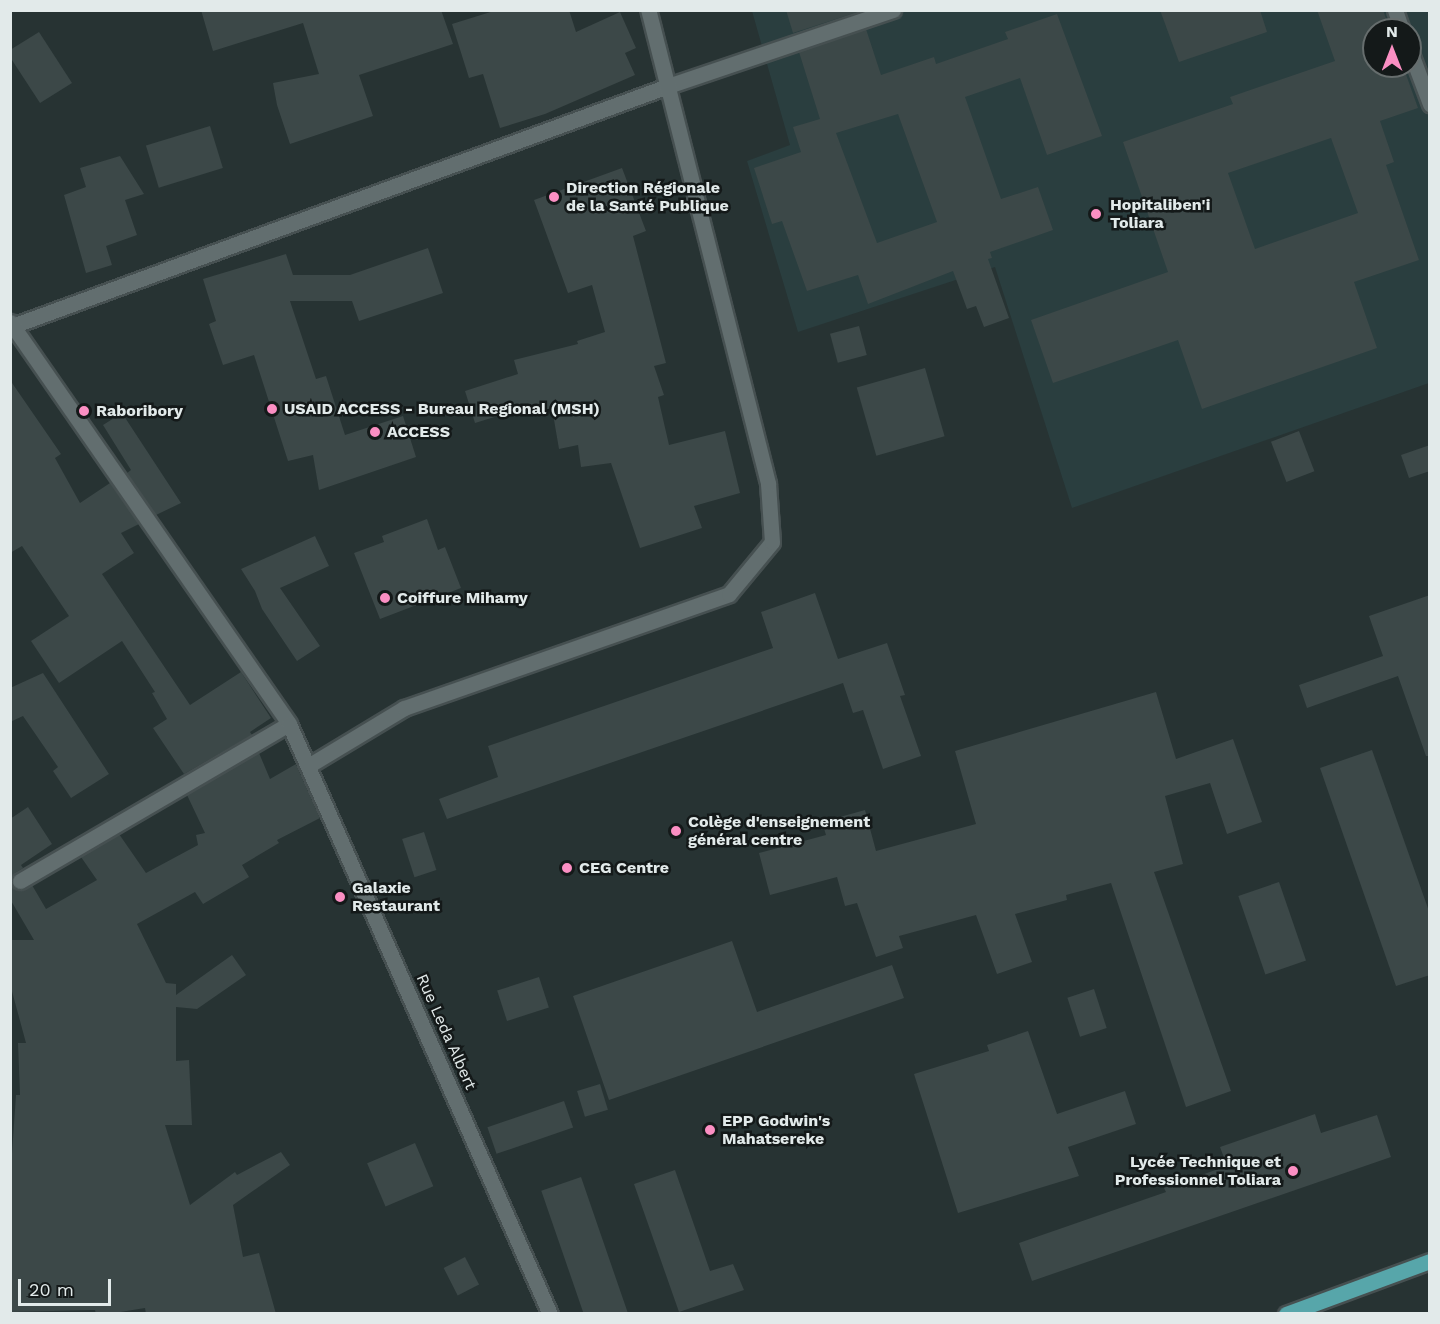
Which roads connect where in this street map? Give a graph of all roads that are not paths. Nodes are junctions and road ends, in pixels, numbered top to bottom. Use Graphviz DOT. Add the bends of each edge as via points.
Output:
graph roads {
  1 [pos="648,10"];
  2 [pos="893,10"];
  3 [pos="1420,78"];
  4 [pos="665,87"];
  5 [pos="1430,104"];
  6 [pos="13,323"];
  7 [pos="289,724"];
  8 [pos="309,766"];
  9 [pos="20,881"];
  10 [pos="1430,1261"];
  11 [pos="550,1314"];
  12 [pos="1286,1314"];
  1 -- 4 [label="street"];
  2 -- 4 [label="street"];
  3 -- 5 [label="street"];
  4 -- 6 [label="street"];
  4 -- 8 [label="street" via="768,483 772,542 729,594 404,708"];
  6 -- 7 [label="street, Rue Leda Albert"];
  7 -- 8 [label="street, Rue Leda Albert"];
  7 -- 9 [label="street"];
  8 -- 11 [label="street, Rue Leda Albert"];
  10 -- 12 [label="main road"];
}
